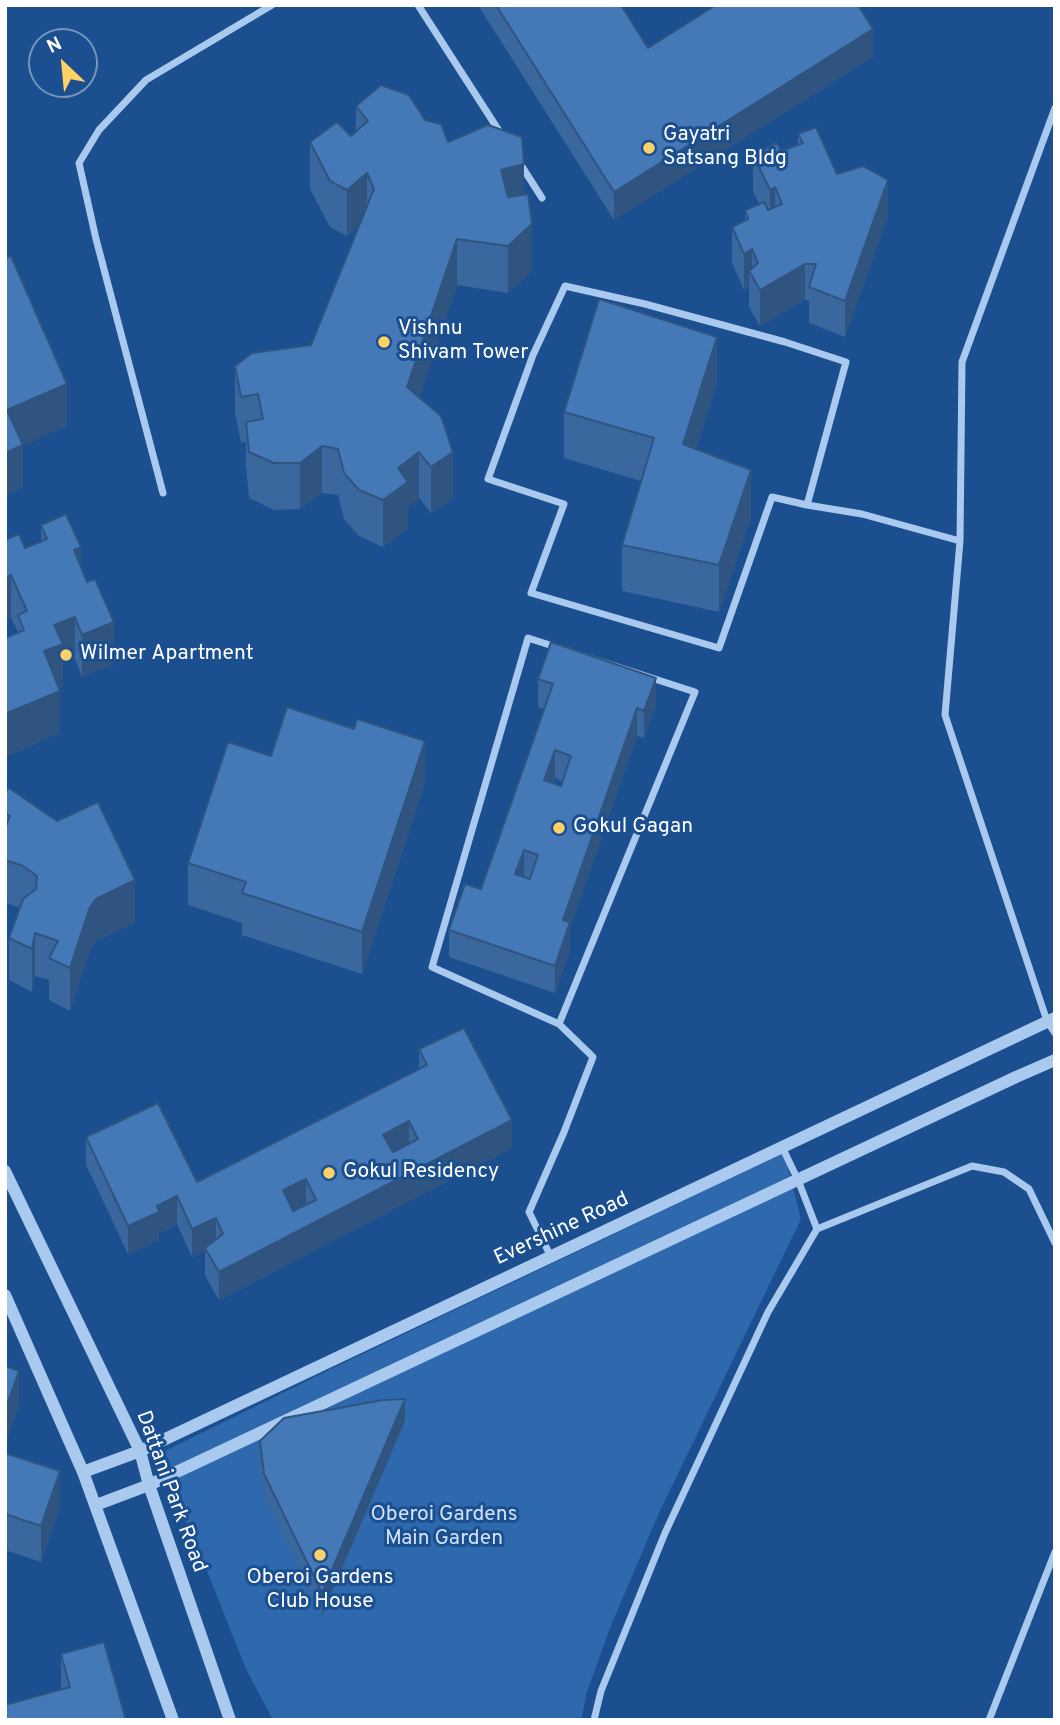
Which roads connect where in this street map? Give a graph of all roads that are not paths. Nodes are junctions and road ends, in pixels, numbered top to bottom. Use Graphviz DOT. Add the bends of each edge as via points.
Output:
graph roads {
  1 [pos="272,5"];
  2 [pos="418,5"];
  3 [pos="1055,108"];
  4 [pos="506,141"];
  5 [pos="513,153"];
  6 [pos="542,198"];
  7 [pos="163,493"];
  8 [pos="807,505"];
  9 [pos="960,541"];
  10 [pos="1051,1020"];
  11 [pos="559,1024"];
  12 [pos="1055,1033"];
  13 [pos="1055,1060"];
  14 [pos="782,1147"];
  15 [pos="5,1171"];
  16 [pos="798,1180"];
  17 [pos="817,1229"];
  18 [pos="1055,1243"];
  19 [pos="551,1257"];
  20 [pos="5,1295"];
  21 [pos="140,1451"];
  22 [pos="83,1472"];
  23 [pos="149,1485"];
  24 [pos="96,1505"];
  25 [pos="1055,1552"];
  26 [pos="173,1720"];
  27 [pos="230,1720"];
  28 [pos="594,1720"];
  29 [pos="989,1720"];
  1 -- 7 [label="street" via="146,80 99,130 79,163"];
  2 -- 4 [label="street"];
  3 -- 9 [label="street" via="962,362"];
  5 -- 6 [label="street"];
  8 -- 8 [label="street" via="772,497 719,648 531,593 564,505 488,479 533,355 565,286 760,335 846,362"];
  8 -- 9 [label="street" via="862,514"];
  9 -- 10 [label="street" via="945,715"];
  10 -- 12 [label="street"];
  10 -- 14 [label="street, Evershine Road"];
  11 -- 11 [label="street" via="432,967 528,638 695,692"];
  11 -- 19 [label="street" via="593,1056 529,1212"];
  13 -- 16 [label="street"];
  14 -- 16 [label="street"];
  14 -- 19 [label="street, Evershine Road"];
  15 -- 21 [label="street, Dattani Park Road"];
  16 -- 17 [label="street"];
  16 -- 23 [label="street"];
  17 -- 18 [label="street" via="972,1166 1004,1172 1028,1189"];
  17 -- 28 [label="street" via="768,1312 665,1533 601,1691"];
  19 -- 21 [label="street, Evershine Road"];
  20 -- 22 [label="street"];
  21 -- 22 [label="street, Evershine Road"];
  21 -- 23 [label="street, Dattani Park Road"];
  22 -- 24 [label="street"];
  23 -- 24 [label="street"];
  23 -- 27 [label="street, Dattani Park Road"];
  24 -- 26 [label="street"];
  25 -- 29 [label="street"];
}
